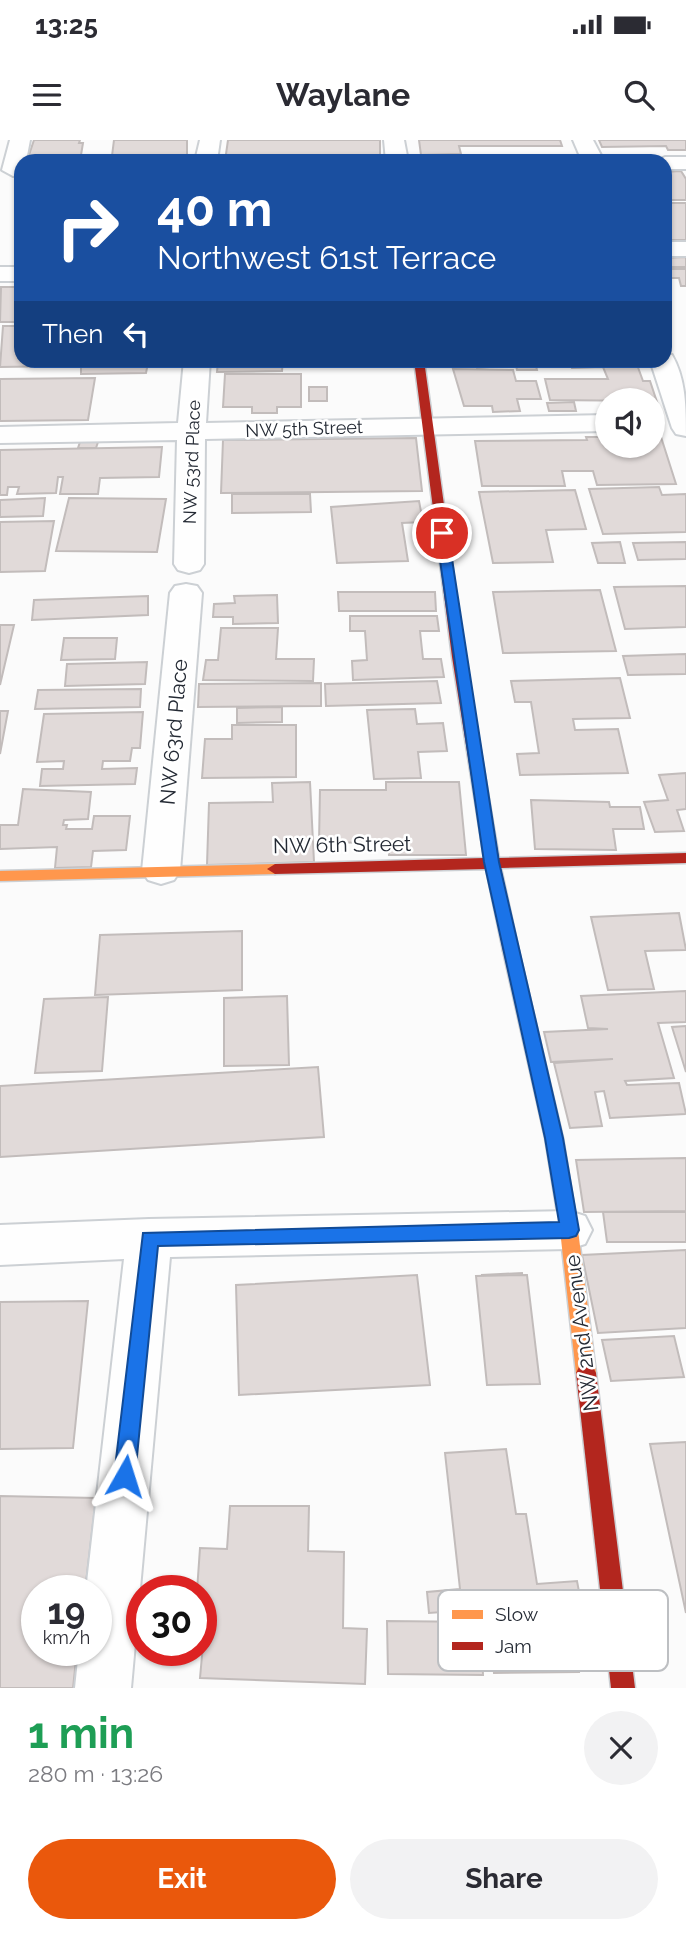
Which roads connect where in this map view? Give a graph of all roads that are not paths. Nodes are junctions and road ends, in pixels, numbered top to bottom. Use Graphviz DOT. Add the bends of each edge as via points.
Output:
graph roads {
  1 [pos="196,368"];
  2 [pos="420,368"];
  3 [pos="666,368"];
  4 [pos="595,423"];
  5 [pos="665,423"];
  6 [pos="428,424"];
  7 [pos="685,424"];
  8 [pos="191,434"];
  9 [pos="0,435"];
  10 [pos="188,579"];
  11 [pos="686,858"];
  12 [pos="491,862"];
  13 [pos="162,871"];
  14 [pos="0,876"];
  15 [pos="569,1230"];
  16 [pos="149,1238"];
  17 [pos="0,1245"];
  18 [pos="611,1590"];
  19 [pos="103,1688"];
  1 -- 8 [label="street, NW 53rd Place"];
  2 -- 6 [label="street, NW 2nd Avenue"];
  3 -- 7 [label="street"];
  4 -- 6 [label="street, NW 5th Street"];
  5 -- 7 [label="street"];
  6 -- 8 [label="street, NW 5th Street"];
  6 -- 12 [label="street, NW 2nd Avenue"];
  8 -- 9 [label="street, NW 5th Street"];
  8 -- 10 [label="street, NW 53rd Place"];
  10 -- 13 [label="street, NW 63rd Place"];
  11 -- 12 [label="street, NW 6th Street"];
  12 -- 13 [label="street, NW 6th Street"];
  12 -- 15 [label="street, NW 2nd Avenue" via="554,1138"];
  13 -- 14 [label="street, NW 6th Street"];
  15 -- 16 [label="street"];
  15 -- 18 [label="street, NW 2nd Avenue"];
  16 -- 17 [label="street"];
  16 -- 19 [label="street"];
}
